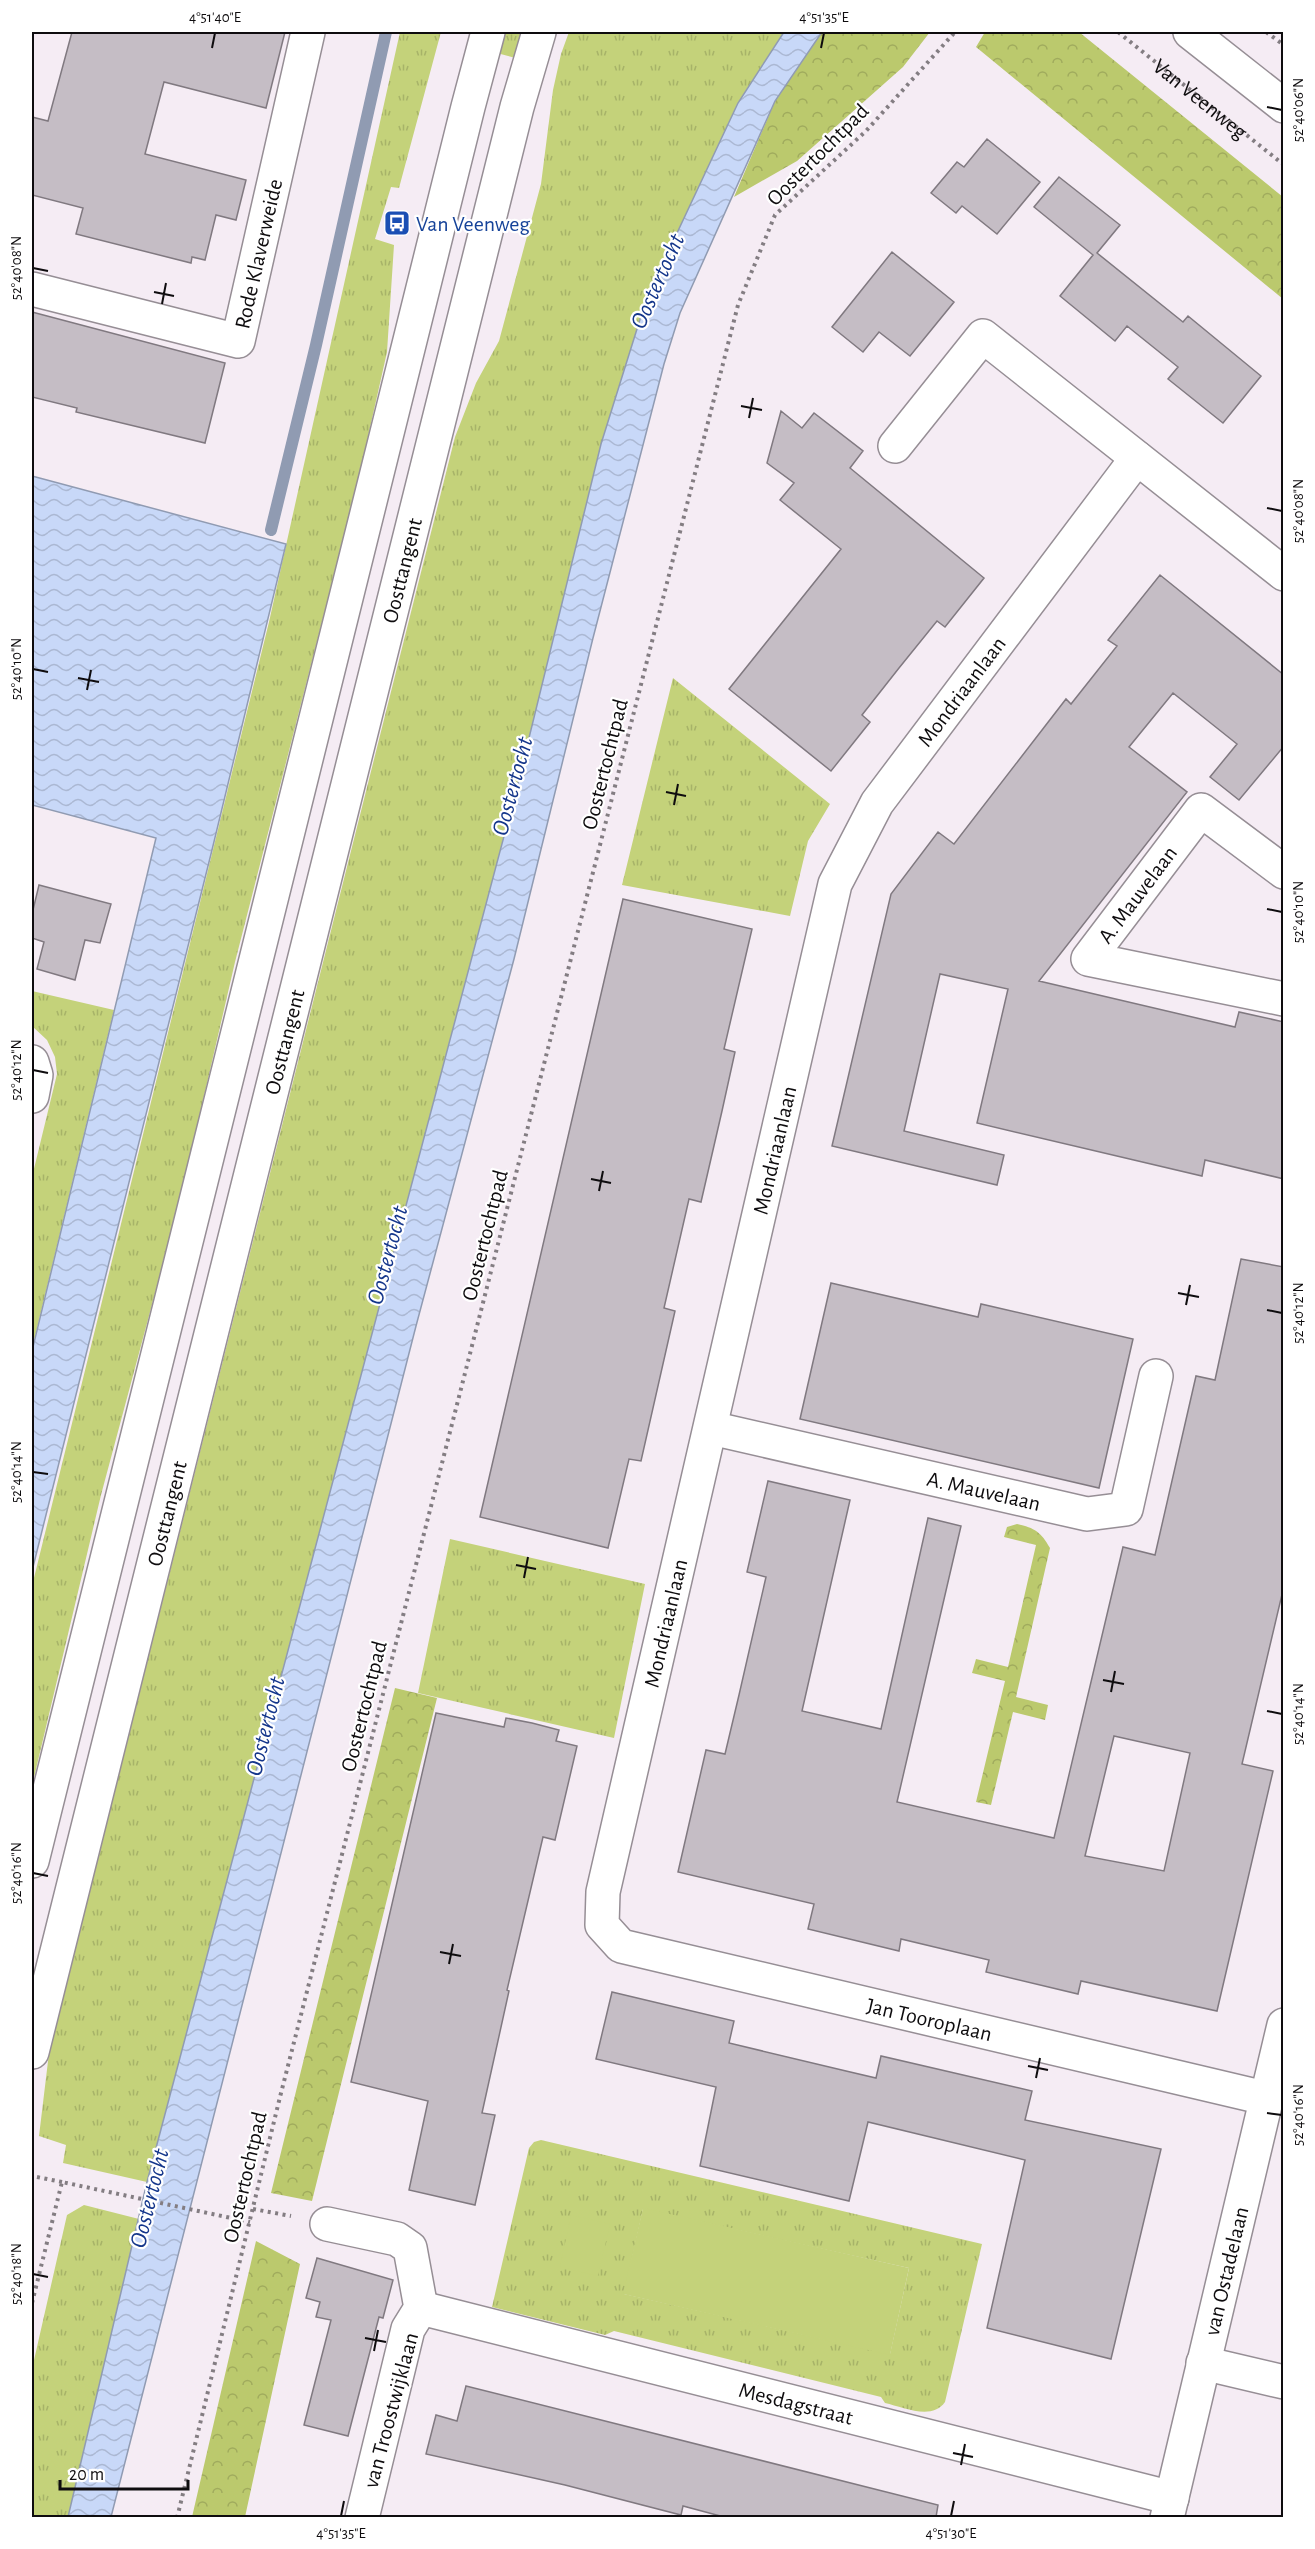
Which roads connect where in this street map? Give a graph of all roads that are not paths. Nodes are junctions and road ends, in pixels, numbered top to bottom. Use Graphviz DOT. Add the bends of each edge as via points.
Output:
graph roads {
  1 [pos="308,32"];
  2 [pos="488,32"];
  3 [pos="539,32"];
  4 [pos="1190,32"];
  5 [pos="1284,106"];
  6 [pos="32,289"];
  7 [pos="895,446"];
  8 [pos="1137,458"];
  9 [pos="1284,574"];
  10 [pos="1284,872"];
  11 [pos="1284,999"];
  12 [pos="32,1062"];
  13 [pos="32,1096"];
  14 [pos="1156,1376"];
  15 [pos="711,1428"];
  16 [pos="32,1861"];
  17 [pos="602,1925"];
  18 [pos="1284,2025"];
  19 [pos="32,2052"];
  20 [pos="1265,2098"];
  21 [pos="327,2224"];
  22 [pos="422,2308"];
  23 [pos="1203,2363"];
  24 [pos="1284,2382"];
  25 [pos="1170,2508"];
  26 [pos="362,2517"];
  1 -- 6 [label="street, Rode Klaverweide" via="238,340"];
  2 -- 16 [label="street, Oosttangent"];
  3 -- 19 [label="street, Oosttangent" via="514,119"];
  4 -- 5 [label="street, Van Veenweg"];
  7 -- 8 [label="street" via="983,336"];
  8 -- 9 [label="street"];
  8 -- 15 [label="street, Mondriaanlaan" via="877,803 835,884"];
  10 -- 11 [label="street, A. Mauvelaan" via="1201,810 1088,959"];
  12 -- 13 [label="street" via="36,1075"];
  14 -- 15 [label="street, A. Mauvelaan" via="1126,1509 1087,1514"];
  15 -- 17 [label="street, Mondriaanlaan" via="603,1892"];
  17 -- 20 [label="street, Jan Tooroplaan" via="621,1946"];
  18 -- 20 [label="street, van Ostadelaan"];
  20 -- 23 [label="street, van Ostadelaan"];
  21 -- 22 [label="street, van Troostwijklaan" via="397,2239 410,2248"];
  22 -- 25 [label="street, Mesdagstraat"];
  22 -- 26 [label="street, van Troostwijklaan" via="408,2330"];
  23 -- 24 [label="street"];
  23 -- 25 [label="street, van Ostadelaan"];
}
